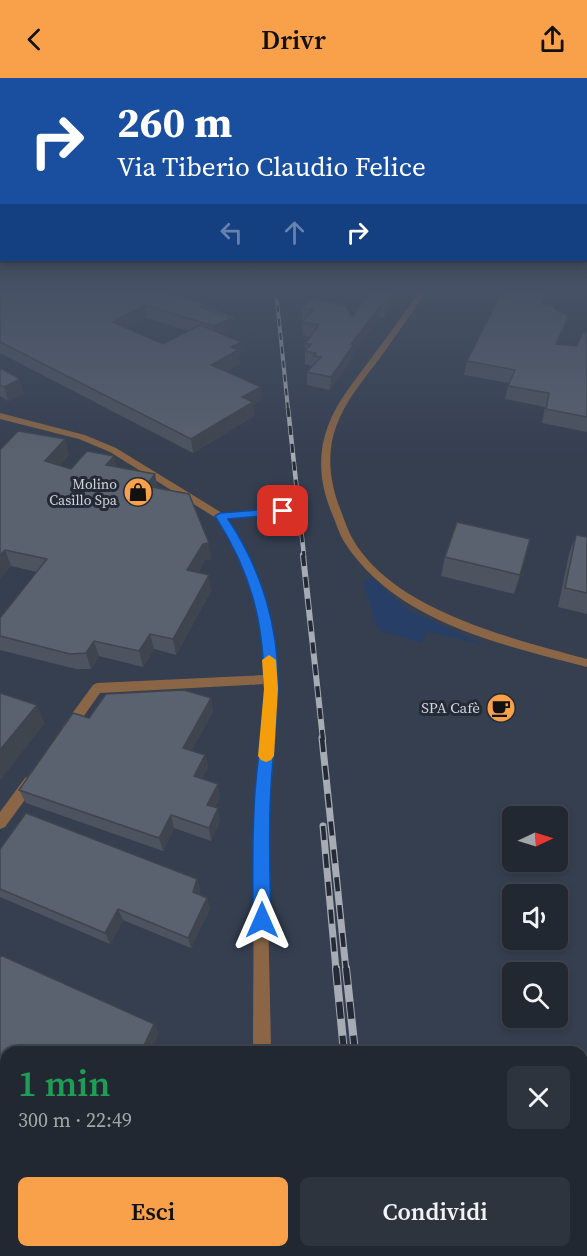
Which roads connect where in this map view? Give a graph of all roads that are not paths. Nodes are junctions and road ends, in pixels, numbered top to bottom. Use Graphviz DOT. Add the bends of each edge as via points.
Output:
graph roads {
  1 [pos="384,346"];
  2 [pos="0,416"];
  3 [pos="283,511"];
  4 [pos="220,516"];
  5 [pos="587,663"];
  6 [pos="270,679"];
  7 [pos="62,736"];
  8 [pos="35,775"];
  9 [pos="0,823"];
  10 [pos="262,1046"];
  1 -- 5 [label="street" via="342,403 326,443 327,484 341,527 362,557 402,596 494,638"];
  2 -- 4 [label="street" via="82,437 113,450"];
  3 -- 4 [label="street"];
  4 -- 6 [label="street" via="238,543 257,585 267,630"];
  6 -- 7 [label="street" via="97,688"];
  6 -- 10 [label="street" via="262,810"];
  8 -- 9 [label="street"];
}
